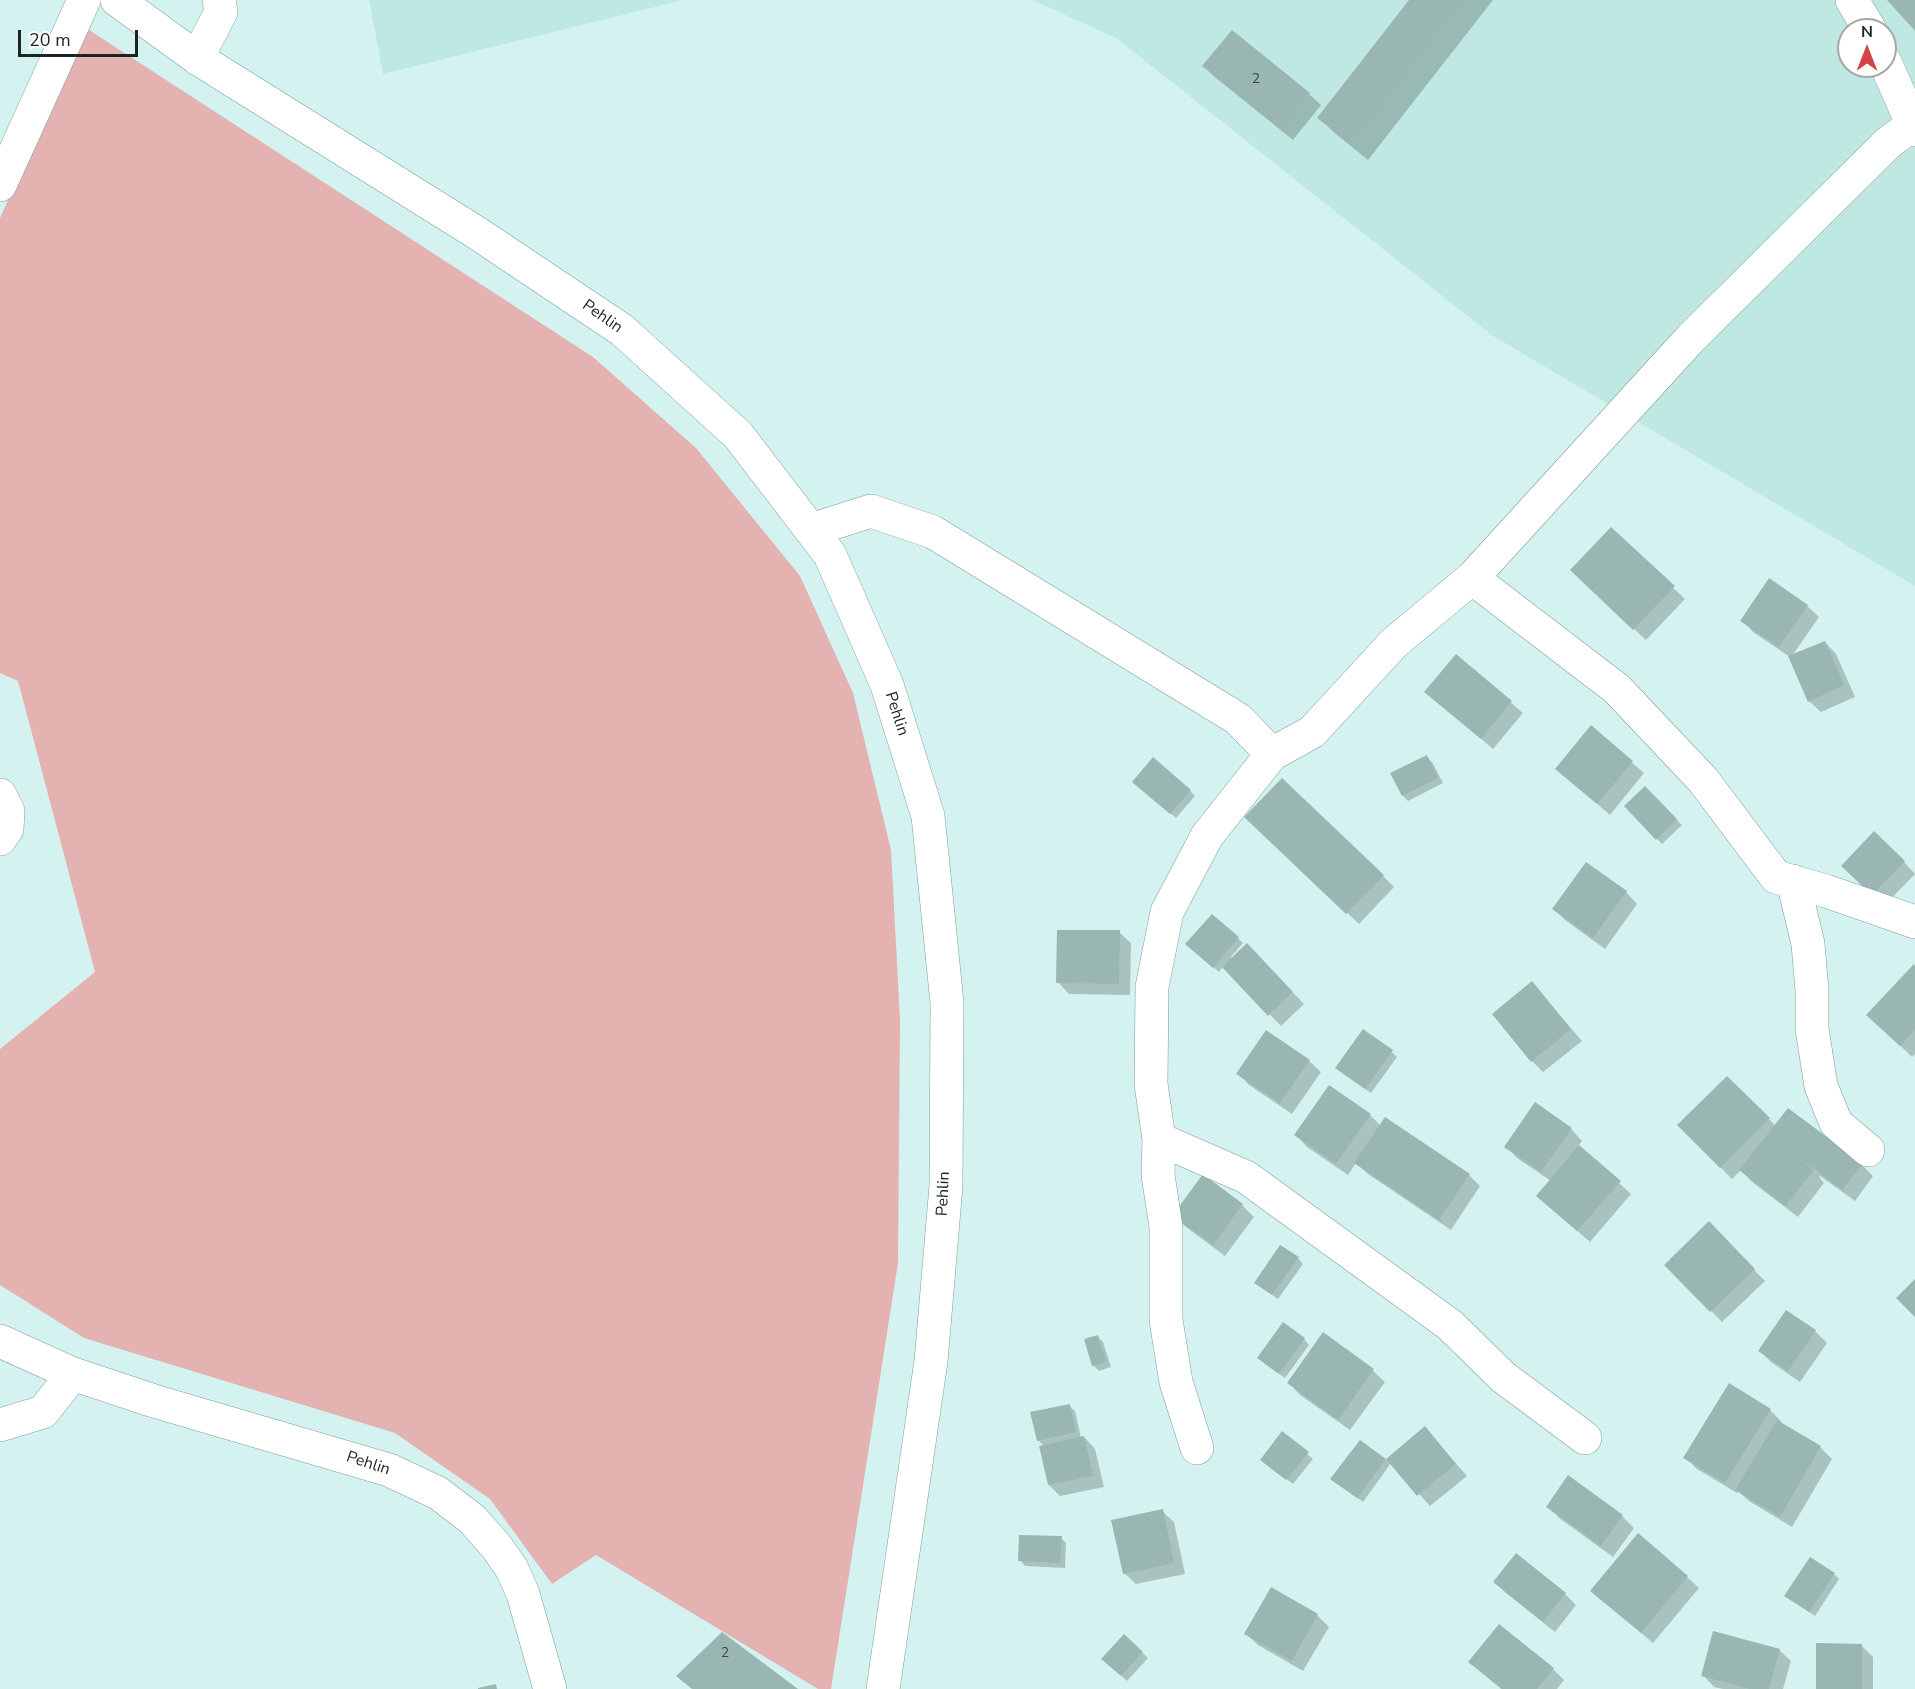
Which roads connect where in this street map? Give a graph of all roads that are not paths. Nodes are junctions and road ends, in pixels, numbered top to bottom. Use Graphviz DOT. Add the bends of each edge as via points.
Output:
graph roads {
  1 [pos="84,0"];
  2 [pos="117,0"];
  3 [pos="219,0"];
  4 [pos="1852,0"];
  5 [pos="1863,18"];
  6 [pos="197,58"];
  7 [pos="1892,78"];
  8 [pos="1914,126"];
  9 [pos="0,185"];
  10 [pos="811,531"];
  11 [pos="1472,578"];
  12 [pos="1272,754"];
  13 [pos="0,795"];
  14 [pos="0,839"];
  15 [pos="1793,881"];
  16 [pos="1915,922"];
  17 [pos="1159,1139"];
  18 [pos="1868,1150"];
  19 [pos="0,1341"];
  20 [pos="74,1374"];
  21 [pos="0,1425"];
  22 [pos="1585,1438"];
  23 [pos="1197,1448"];
  24 [pos="550,1689"];
  25 [pos="883,1689"];
  1 -- 9 [label="street"];
  2 -- 6 [label="street, Pehlin"];
  3 -- 6 [label="street" via="221,12"];
  4 -- 5 [label="street"];
  6 -- 10 [label="street, Pehlin" via="477,233 622,330 738,435"];
  7 -- 8 [label="street"];
  8 -- 11 [label="street" via="1888,143 1691,338"];
  10 -- 12 [label="street" via="871,511 933,532 1238,719"];
  10 -- 25 [label="street, Pehlin" via="830,555 887,685 928,816 947,1003 946,1186 931,1361"];
  11 -- 12 [label="street" via="1395,643 1312,732"];
  11 -- 15 [label="street" via="1617,689 1703,780 1776,877"];
  12 -- 17 [label="street" via="1208,836 1167,912 1152,987 1151,1084"];
  13 -- 14 [label="street" via="8,811 7,829"];
  15 -- 16 [label="street"];
  15 -- 18 [label="street" via="1808,944 1812,1029 1821,1086 1836,1123"];
  17 -- 22 [label="street" via="1246,1177 1450,1325 1503,1377"];
  17 -- 23 [label="street" via="1158,1175 1166,1227 1166,1320 1176,1382"];
  19 -- 20 [label="street, Pehlin"];
  20 -- 21 [label="street" via="43,1413"];
  20 -- 24 [label="street, Pehlin" via="389,1470 438,1493 472,1519 512,1569"];
}
